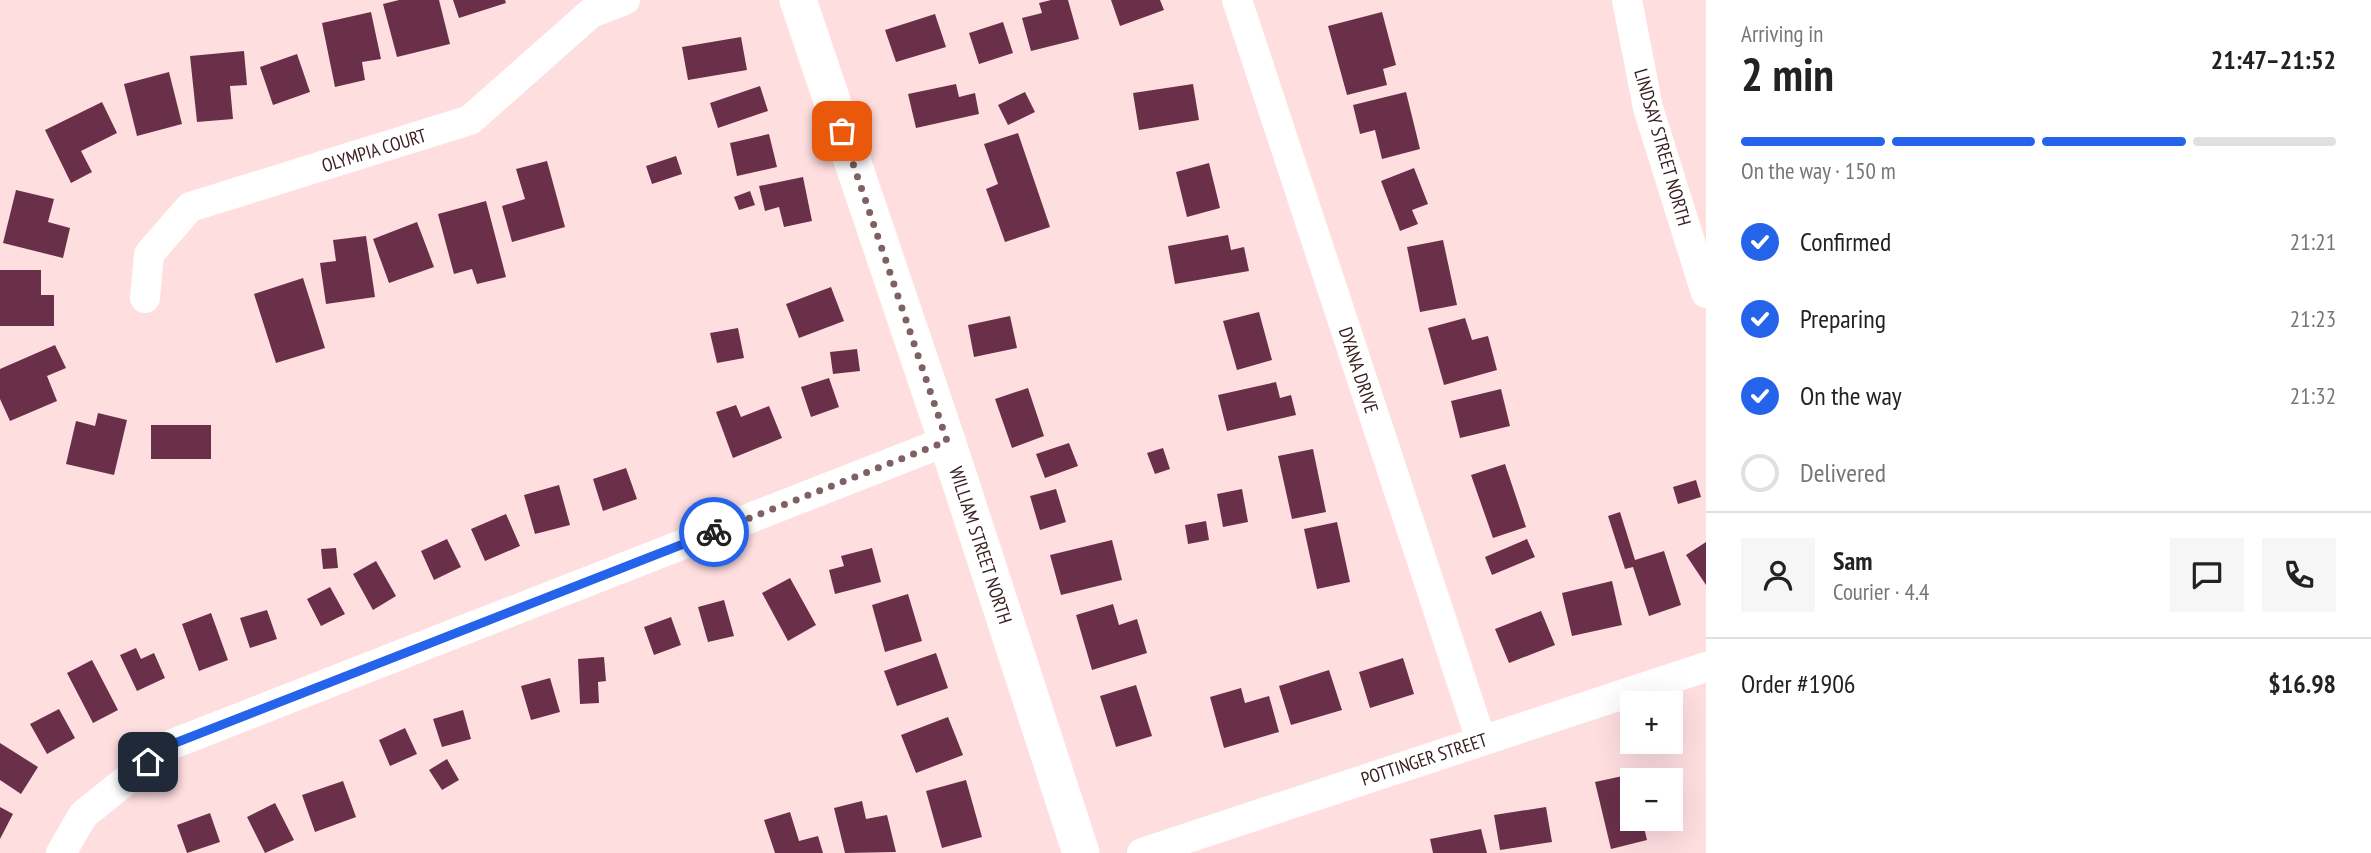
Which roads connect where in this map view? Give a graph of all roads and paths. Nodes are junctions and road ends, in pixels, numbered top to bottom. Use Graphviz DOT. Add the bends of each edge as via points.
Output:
graph roads {
  1 [pos="625,0"];
  2 [pos="1237,0"];
  3 [pos="1627,0"];
  4 [pos="800,1"];
  5 [pos="1706,293"];
  6 [pos="145,299"];
  7 [pos="947,441"];
  8 [pos="1706,667"];
  9 [pos="1481,740"];
  10 [pos="61,853"];
  11 [pos="1081,853"];
  12 [pos="1142,853"];
  1 -- 6 [label="street, OLYMPIA COURT" via="591,13 470,120 190,207 149,254"];
  2 -- 9 [label="street, DYANA DRIVE"];
  3 -- 5 [label="street, LINDSAY STREET NORTH" via="1648,108"];
  4 -- 7 [label="street, WILLIAM STREET NORTH"];
  7 -- 10 [label="street" via="170,745 83,815"];
  7 -- 11 [label="street, WILLIAM STREET NORTH"];
  8 -- 9 [label="street, POTTINGER STREET"];
  9 -- 12 [label="street, POTTINGER STREET"];
}
